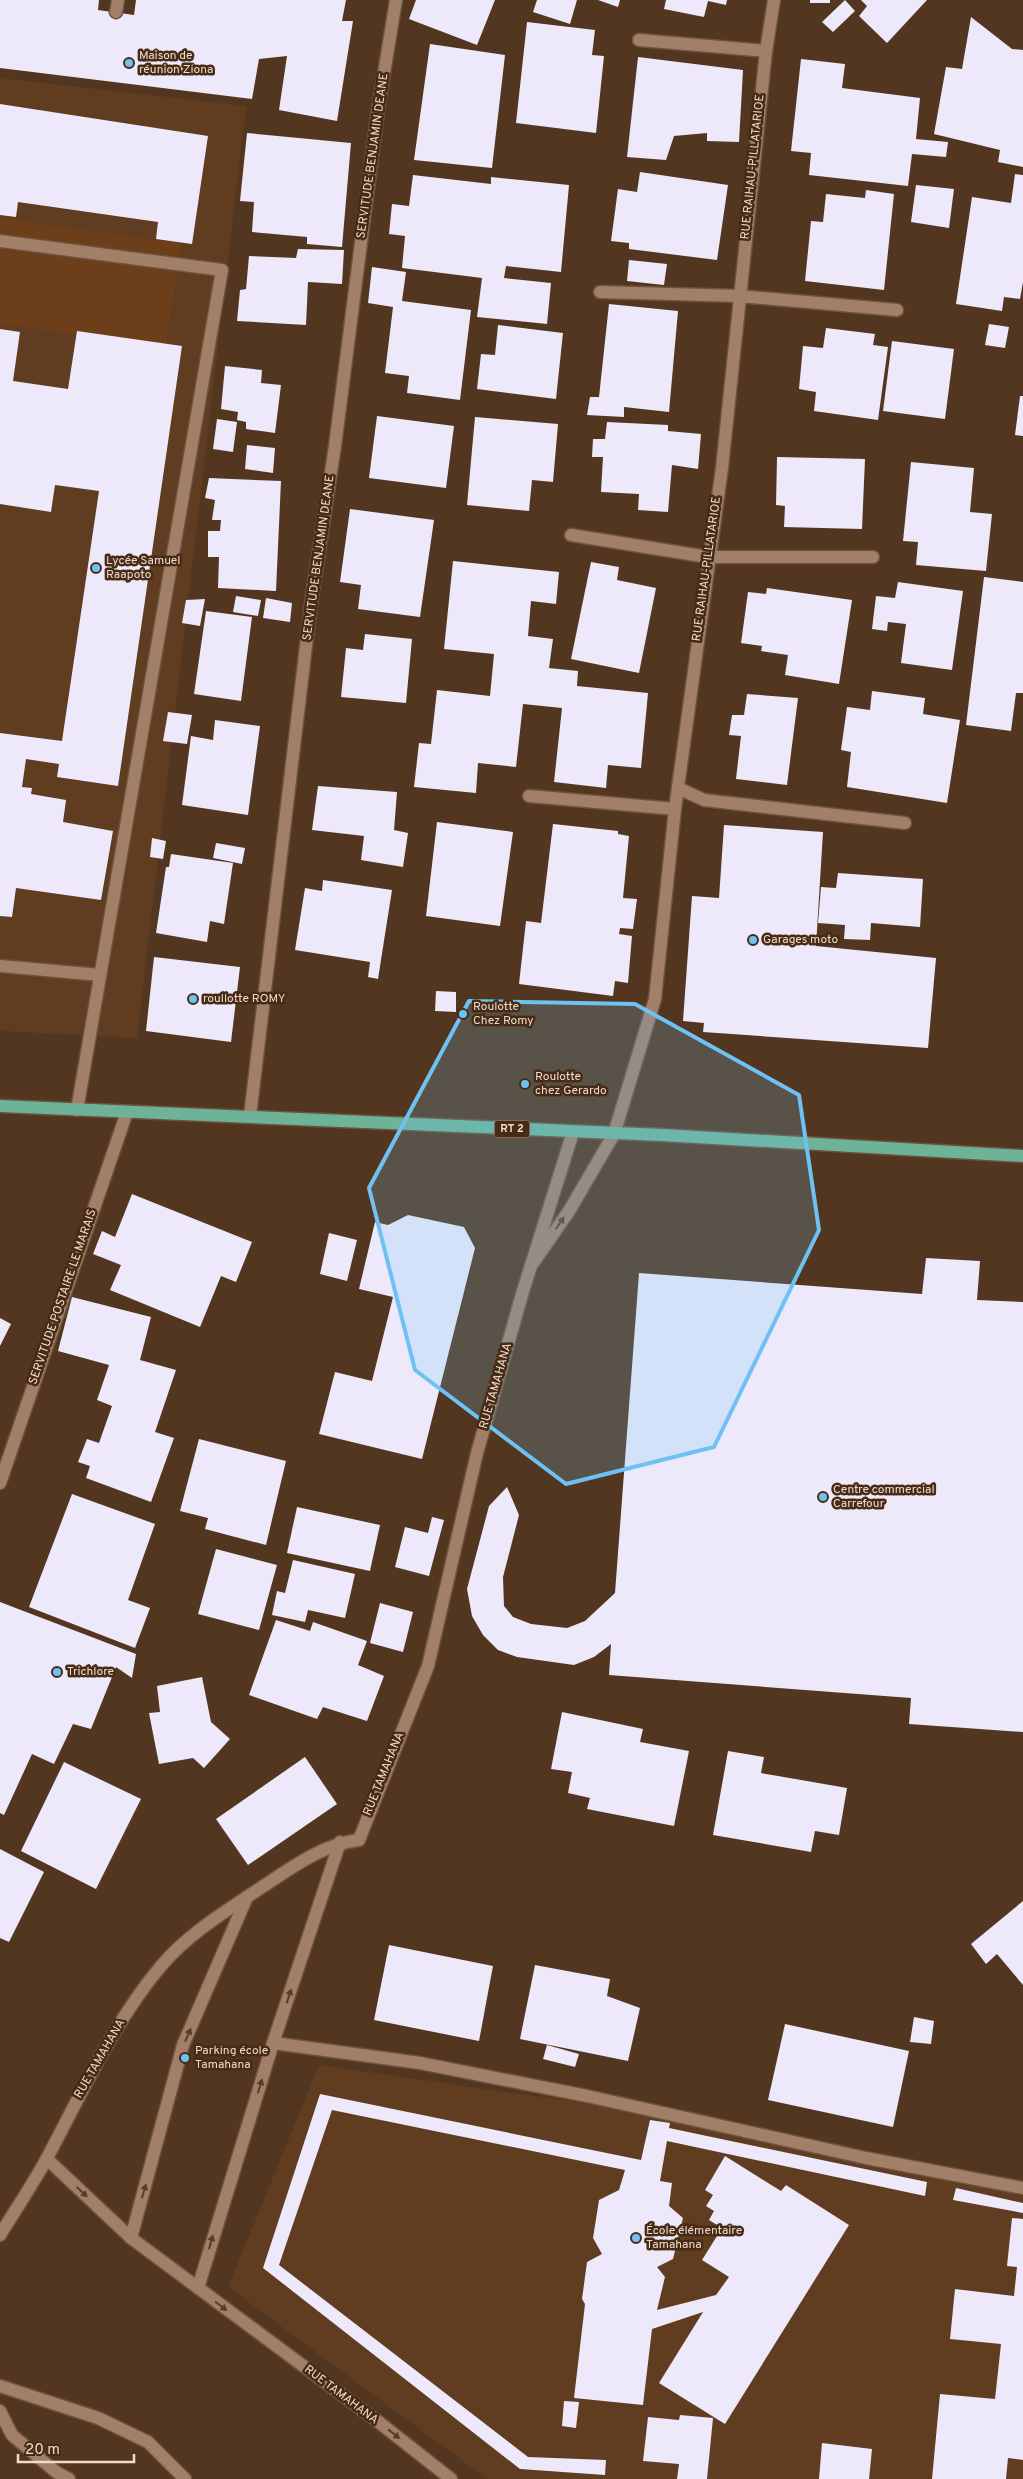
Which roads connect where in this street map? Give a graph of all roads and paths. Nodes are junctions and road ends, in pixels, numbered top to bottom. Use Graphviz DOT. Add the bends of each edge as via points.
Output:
graph roads {
  1 [pos="396,0"];
  2 [pos="774,0"];
  3 [pos="639,40"];
  4 [pos="766,51"];
  5 [pos="0,241"];
  6 [pos="600,292"];
  7 [pos="739,296"];
  8 [pos="897,310"];
  9 [pos="571,535"];
  10 [pos="708,556"];
  11 [pos="873,557"];
  12 [pos="678,788"];
  13 [pos="529,796"];
  14 [pos="675,809"];
  15 [pos="905,823"];
  16 [pos="0,966"];
  17 [pos="100,975"];
  18 [pos="0,1106"];
  19 [pos="77,1110"];
  20 [pos="127,1112"];
  21 [pos="250,1116"];
  22 [pos="573,1132"];
  23 [pos="614,1134"];
  24 [pos="1023,1156"];
  25 [pos="533,1263"];
  26 [pos="0,1484"];
  27 [pos="340,1842"];
  28 [pos="247,1897"];
  29 [pos="273,2043"];
  30 [pos="47,2159"];
  31 [pos="1023,2188"];
  32 [pos="0,2235"];
  33 [pos="131,2238"];
  34 [pos="198,2288"];
  35 [pos="0,2386"];
  36 [pos="0,2411"];
  37 [pos="69,2479"];
  38 [pos="185,2479"];
  39 [pos="451,2479"];
  1 -- 21 [label="street, SERVITUDE BENJAMIN DEANE" via="311,604"];
  2 -- 4 [label="street, RUE RAIHAU-PILLATARIOE"];
  3 -- 4 [label="street"];
  4 -- 7 [label="street, RUE RAIHAU-PILLATARIOE"];
  5 -- 17 [label="street" via="222,270"];
  6 -- 7 [label="street"];
  7 -- 8 [label="street"];
  7 -- 10 [label="street, RUE RAIHAU-PILLATARIOE" via="722,468"];
  9 -- 10 [label="street"];
  10 -- 11 [label="street"];
  10 -- 12 [label="street, RUE RAIHAU-PILLATARIOE"];
  12 -- 14 [label="street, RUE RAIHAU-PILLATARIOE"];
  12 -- 15 [label="street" via="704,800"];
  13 -- 14 [label="street"];
  14 -- 23 [label="street, RUE RAIHAU-PILLATARIOE" via="654,999"];
  16 -- 17 [label="street"];
  17 -- 19 [label="street"];
  18 -- 19 [label="main road, RT 2"];
  19 -- 20 [label="main road, RT 2"];
  20 -- 21 [label="main road, RT 2"];
  20 -- 26 [label="street, SERVITUDE POSTAIRE LE MARAIS"];
  21 -- 22 [label="main road, RT 2"];
  22 -- 23 [label="main road, RT 2"];
  22 -- 25 [label="street"];
  23 -- 24 [label="main road, RT 2"];
  25 -- 23 [label="street, RUE RAIHAU-PILLATARIOE, one-way" via="569,1211"];
  25 -- 27 [label="street, RUE TAMAHANA" via="477,1453 428,1666 359,1840"];
  27 -- 28 [label="street, RUE TAMAHANA" via="289,1869"];
  29 -- 27 [label="street, one-way"];
  28 -- 30 [label="street, RUE TAMAHANA" via="206,1923 162,1965 129,2010"];
  33 -- 28 [label="street, one-way" via="183,2045"];
  29 -- 31 [label="street" via="430,2065 866,2158"];
  34 -- 29 [label="street, one-way"];
  30 -- 32 [label="street, RUE TAMAHANA"];
  30 -- 33 [label="street, RUE TAMAHANA, one-way"];
  33 -- 34 [label="street, RUE TAMAHANA"];
  34 -- 39 [label="street, RUE TAMAHANA, one-way"];
  35 -- 38 [label="street" via="98,2418 148,2442"];
  36 -- 37 [label="street" via="12,2435"];
}
